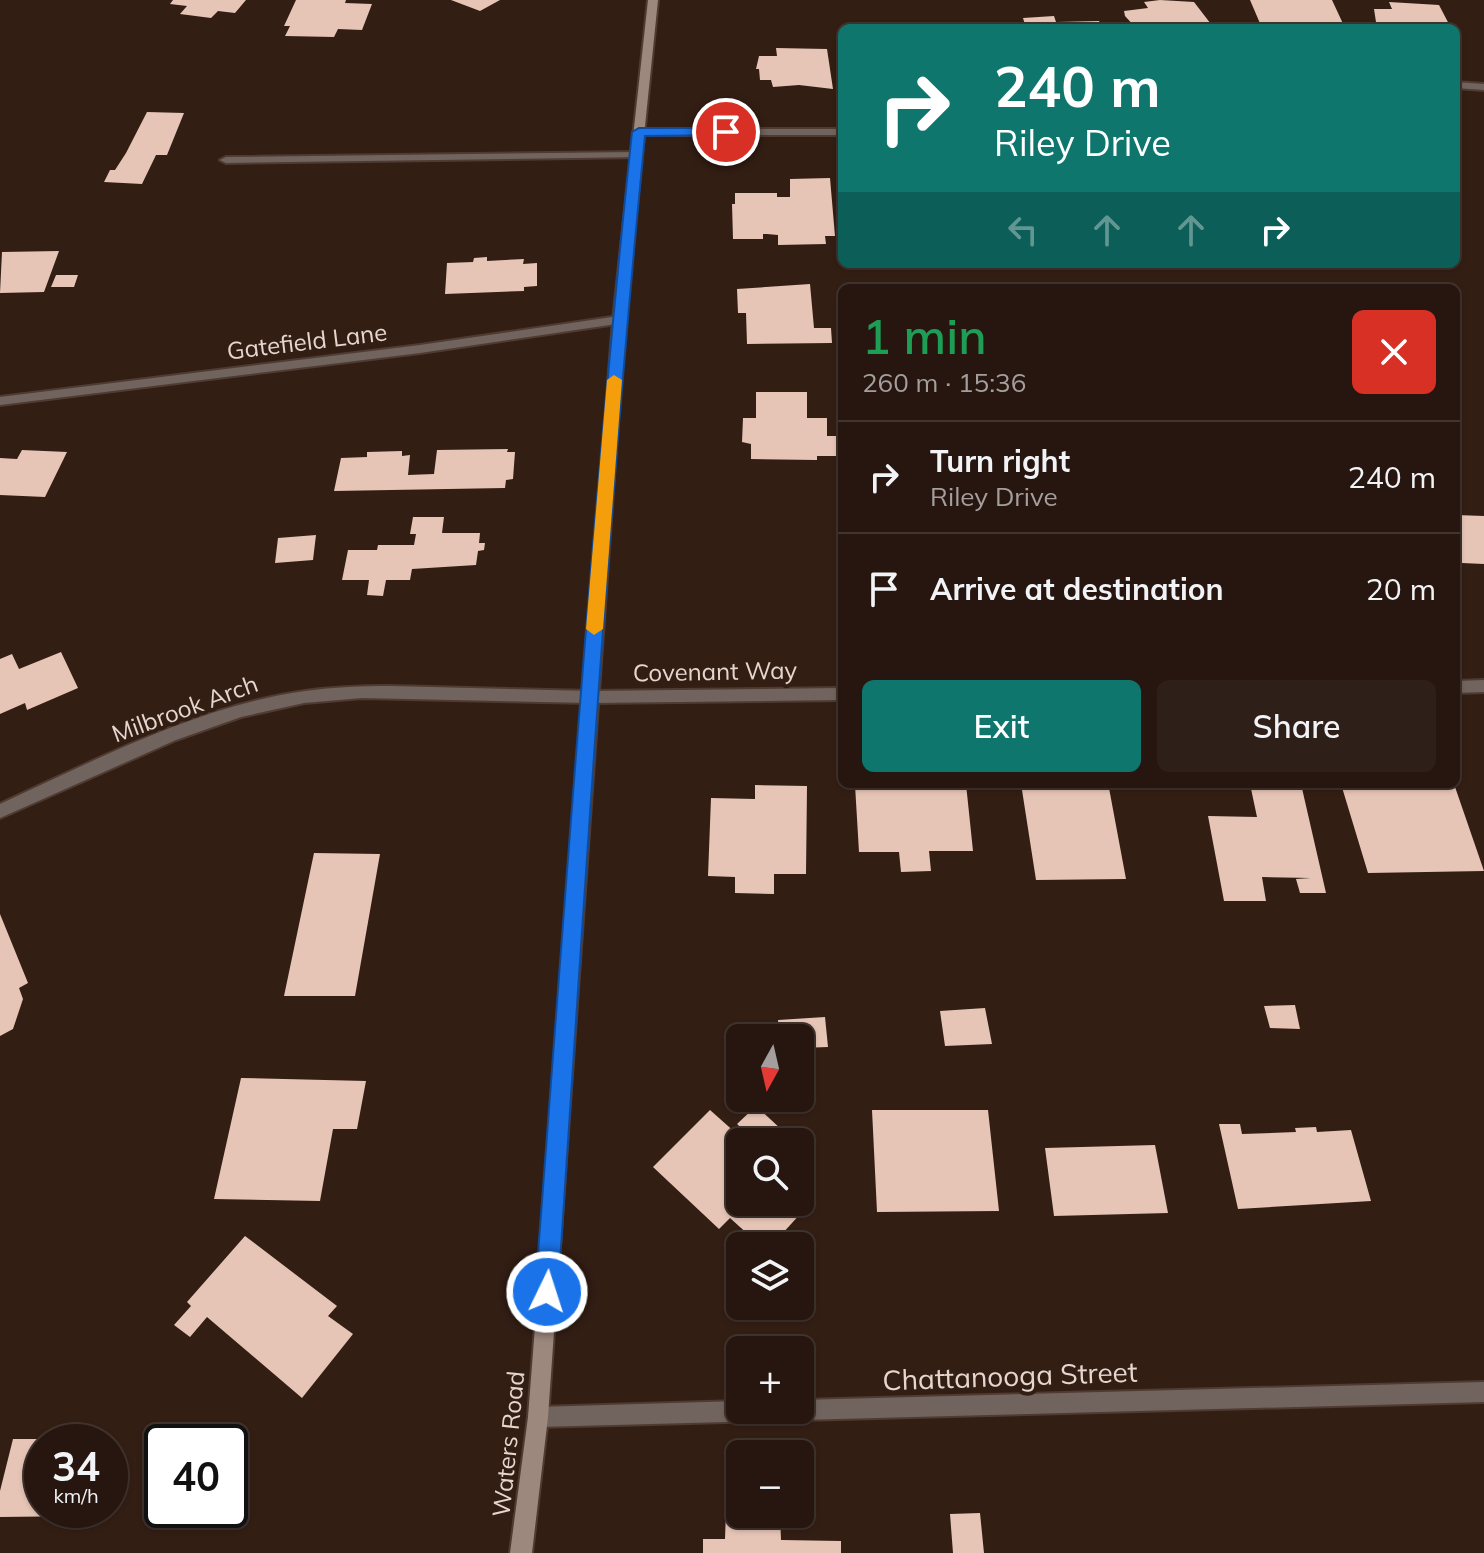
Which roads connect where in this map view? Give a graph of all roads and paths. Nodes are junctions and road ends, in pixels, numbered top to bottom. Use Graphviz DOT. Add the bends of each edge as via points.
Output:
graph roads {
  1 [pos="653,0"];
  2 [pos="1460,85"];
  3 [pos="1484,87"];
  4 [pos="639,132"];
  5 [pos="838,132"];
  6 [pos="636,155"];
  7 [pos="226,160"];
  8 [pos="619,320"];
  9 [pos="0,401"];
  10 [pos="1484,686"];
  11 [pos="1460,687"];
  12 [pos="838,694"];
  13 [pos="589,697"];
  14 [pos="0,811"];
  15 [pos="1484,1392"];
  16 [pos="538,1417"];
  17 [pos="521,1553"];
  1 -- 4 [label="street, Waters Road"];
  2 -- 3 [label="street"];
  4 -- 5 [label="street"];
  4 -- 6 [label="street, Waters Road"];
  6 -- 7 [label="street"];
  6 -- 8 [label="street, Waters Road"];
  8 -- 9 [label="street, Gatefield Lane"];
  8 -- 13 [label="street, Waters Road"];
  10 -- 11 [label="street"];
  12 -- 13 [label="street, Covenant Way"];
  13 -- 14 [label="street, Milbrook Arch" via="340,694 280,701 217,719"];
  13 -- 16 [label="street, Waters Road"];
  15 -- 16 [label="street, Chattanooga Street"];
  16 -- 17 [label="street, Waters Road"];
}
